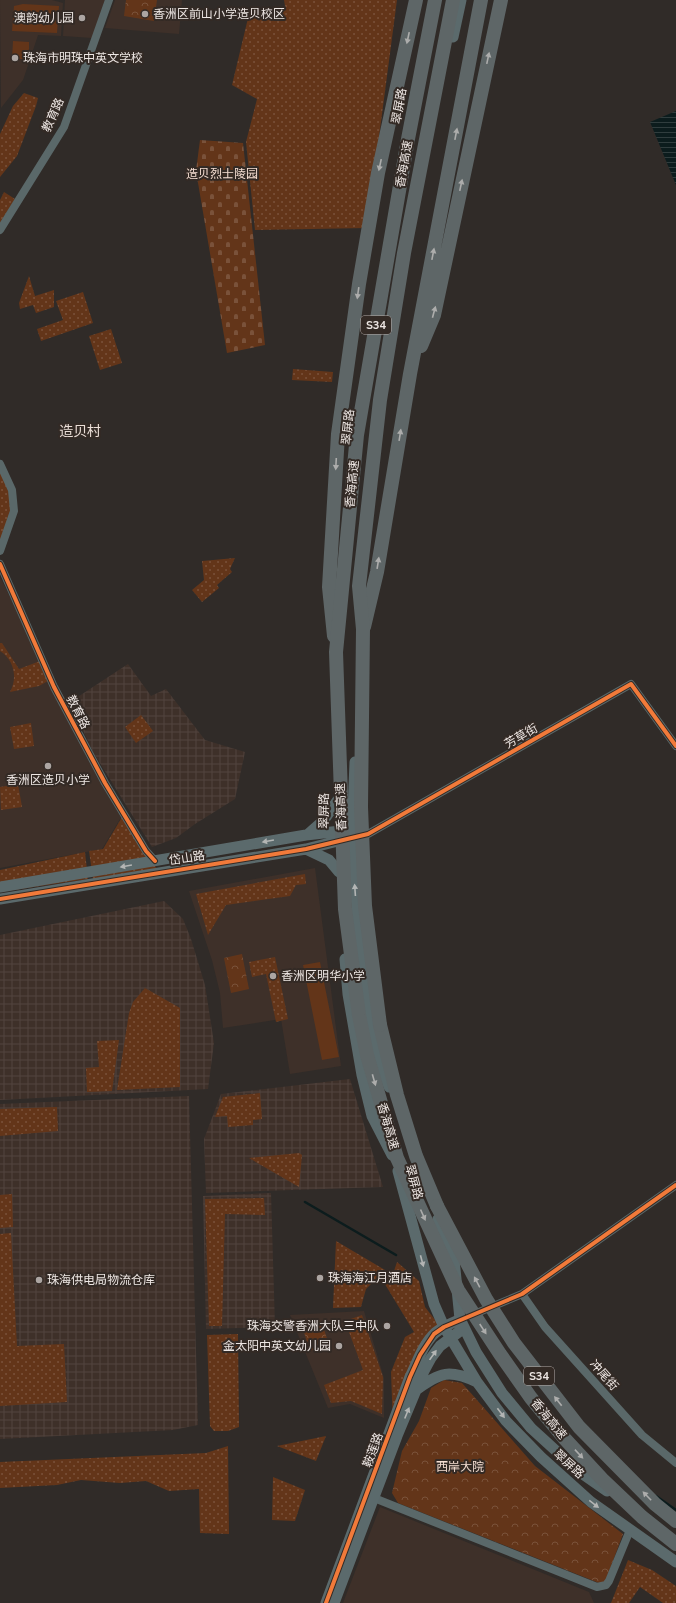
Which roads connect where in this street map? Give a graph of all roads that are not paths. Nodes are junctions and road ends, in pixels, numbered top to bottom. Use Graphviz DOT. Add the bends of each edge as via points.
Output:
graph roads {
  1 [pos="109,0"];
  2 [pos="416,0"];
  3 [pos="452,0"];
  4 [pos="461,0"];
  5 [pos="481,0"];
  6 [pos="501,0"];
  7 [pos="432,1"];
  8 [pos="0,230"];
  9 [pos="410,374"];
  10 [pos="0,464"];
  11 [pos="0,551"];
  12 [pos="0,564"];
  13 [pos="363,628"];
  14 [pos="336,652"];
  15 [pos="676,746"];
  16 [pos="337,801"];
  17 [pos="352,834"];
  18 [pos="306,835"];
  19 [pos="336,837"];
  20 [pos="306,849"];
  21 [pos="155,861"];
  22 [pos="339,872"];
  23 [pos="0,887"];
  24 [pos="0,899"];
  25 [pos="676,1185"];
  26 [pos="522,1294"];
  27 [pos="462,1324"];
  28 [pos="444,1327"];
  29 [pos="450,1338"];
  30 [pos="477,1382"];
  31 [pos="416,1390"];
  32 [pos="531,1428"];
  33 [pos="521,1438"];
  34 [pos="676,1463"];
  35 [pos="370,1497"];
  36 [pos="676,1522"];
  37 [pos="630,1530"];
  38 [pos="676,1538"];
  39 [pos="676,1544"];
  40 [pos="676,1562"];
  41 [pos="326,1603"];
  42 [pos="334,1603"];
  1 -- 8 [label="street, 教育路" via="64,127"];
  2 -- 14 [label="highway, one-way, bridge" via="378,173 338,434 329,587"];
  3 -- 13 [label="highway, 香海高速 / S34, bridge" via="404,253 379,408 359,586"];
  4 -- 17 [label="main road, 翠屏路" via="419,188 389,375 359,647"];
  9 -- 5 [label="highway, one-way"];
  9 -- 6 [label="highway, one-way" via="434,315"];
  7 -- 14 [label="highway, 香海高速 / S34, bridge" via="357,435"];
  7 -- 16 [label="main road, 翠屏路" via="390,231 368,372 346,561 340,659"];
  13 -- 9 [label="highway, one-way" via="377,572"];
  10 -- 11 [label="street" via="12,490 14,511"];
  12 -- 21 [label="street, 教育路" via="54,687 80,738 146,851"];
  36 -- 13 [label="highway, 香海高速 / S34, one-way, bridge" via="579,1427 514,1343 460,1251 416,1156 397,1095 380,1025 365,906 361,807"];
  14 -- 39 [label="highway, 香海高速 / S34, one-way, bridge" via="344,909 367,1055 397,1158 458,1290 518,1379 565,1439 602,1479 642,1517"];
  15 -- 17 [label="street, 芳草街" via="631,684 368,834"];
  16 -- 18 [label="main road" via="324,820"];
  16 -- 19 [label="main road, 翠屏路"];
  17 -- 19 [label="main road, 岱山路"];
  27 -- 17 [label="main road, 翠屏路, one-way" via="454,1259 413,1156 377,1053 356,909"];
  18 -- 19 [label="main road, 岱山路"];
  18 -- 21 [label="main road, 岱山路, one-way"];
  19 -- 20 [label="main road, 岱山路"];
  19 -- 22 [label="main road, 翠屏路"];
  20 -- 22 [label="main road" via="329,860"];
  20 -- 24 [label="main road, 岱山路"];
  21 -- 23 [label="main road, 岱山路, one-way"];
  22 -- 28 [label="main road, 翠屏路, one-way" via="348,994 362,1075 372,1116 396,1164 434,1304"];
  25 -- 26 [label="street"];
  26 -- 27 [label="street"];
  26 -- 34 [label="street, 冲尾街" via="545,1327 637,1430"];
  27 -- 28 [label="main road, 鞍莲路"];
  27 -- 29 [label="main road, 鞍莲路"];
  27 -- 32 [label="main road, 翠屏路" via="476,1352 502,1392"];
  28 -- 29 [label="main road, 翠屏路"];
  28 -- 35 [label="main road, 鞍莲路" via="434,1334 410,1377"];
  29 -- 30 [label="main road, 翠屏路"];
  31 -- 29 [label="main road, 鞍莲路, one-way" via="431,1358"];
  30 -- 31 [label="main road" via="452,1373 433,1378"];
  30 -- 33 [label="main road, 翠屏路, one-way"];
  35 -- 31 [label="main road, 鞍莲路, one-way"];
  32 -- 33 [label="main road"];
  32 -- 38 [label="main road, 翠屏路" via="576,1470"];
  33 -- 37 [label="main road, 翠屏路, one-way" via="591,1502"];
  35 -- 37 [label="street" via="597,1587 606,1585 609,1581"];
  35 -- 41 [label="main road, 鞍莲路"];
  35 -- 42 [label="main road, 鞍莲路"];
  37 -- 40 [label="main road, 翠屏路"];
}
